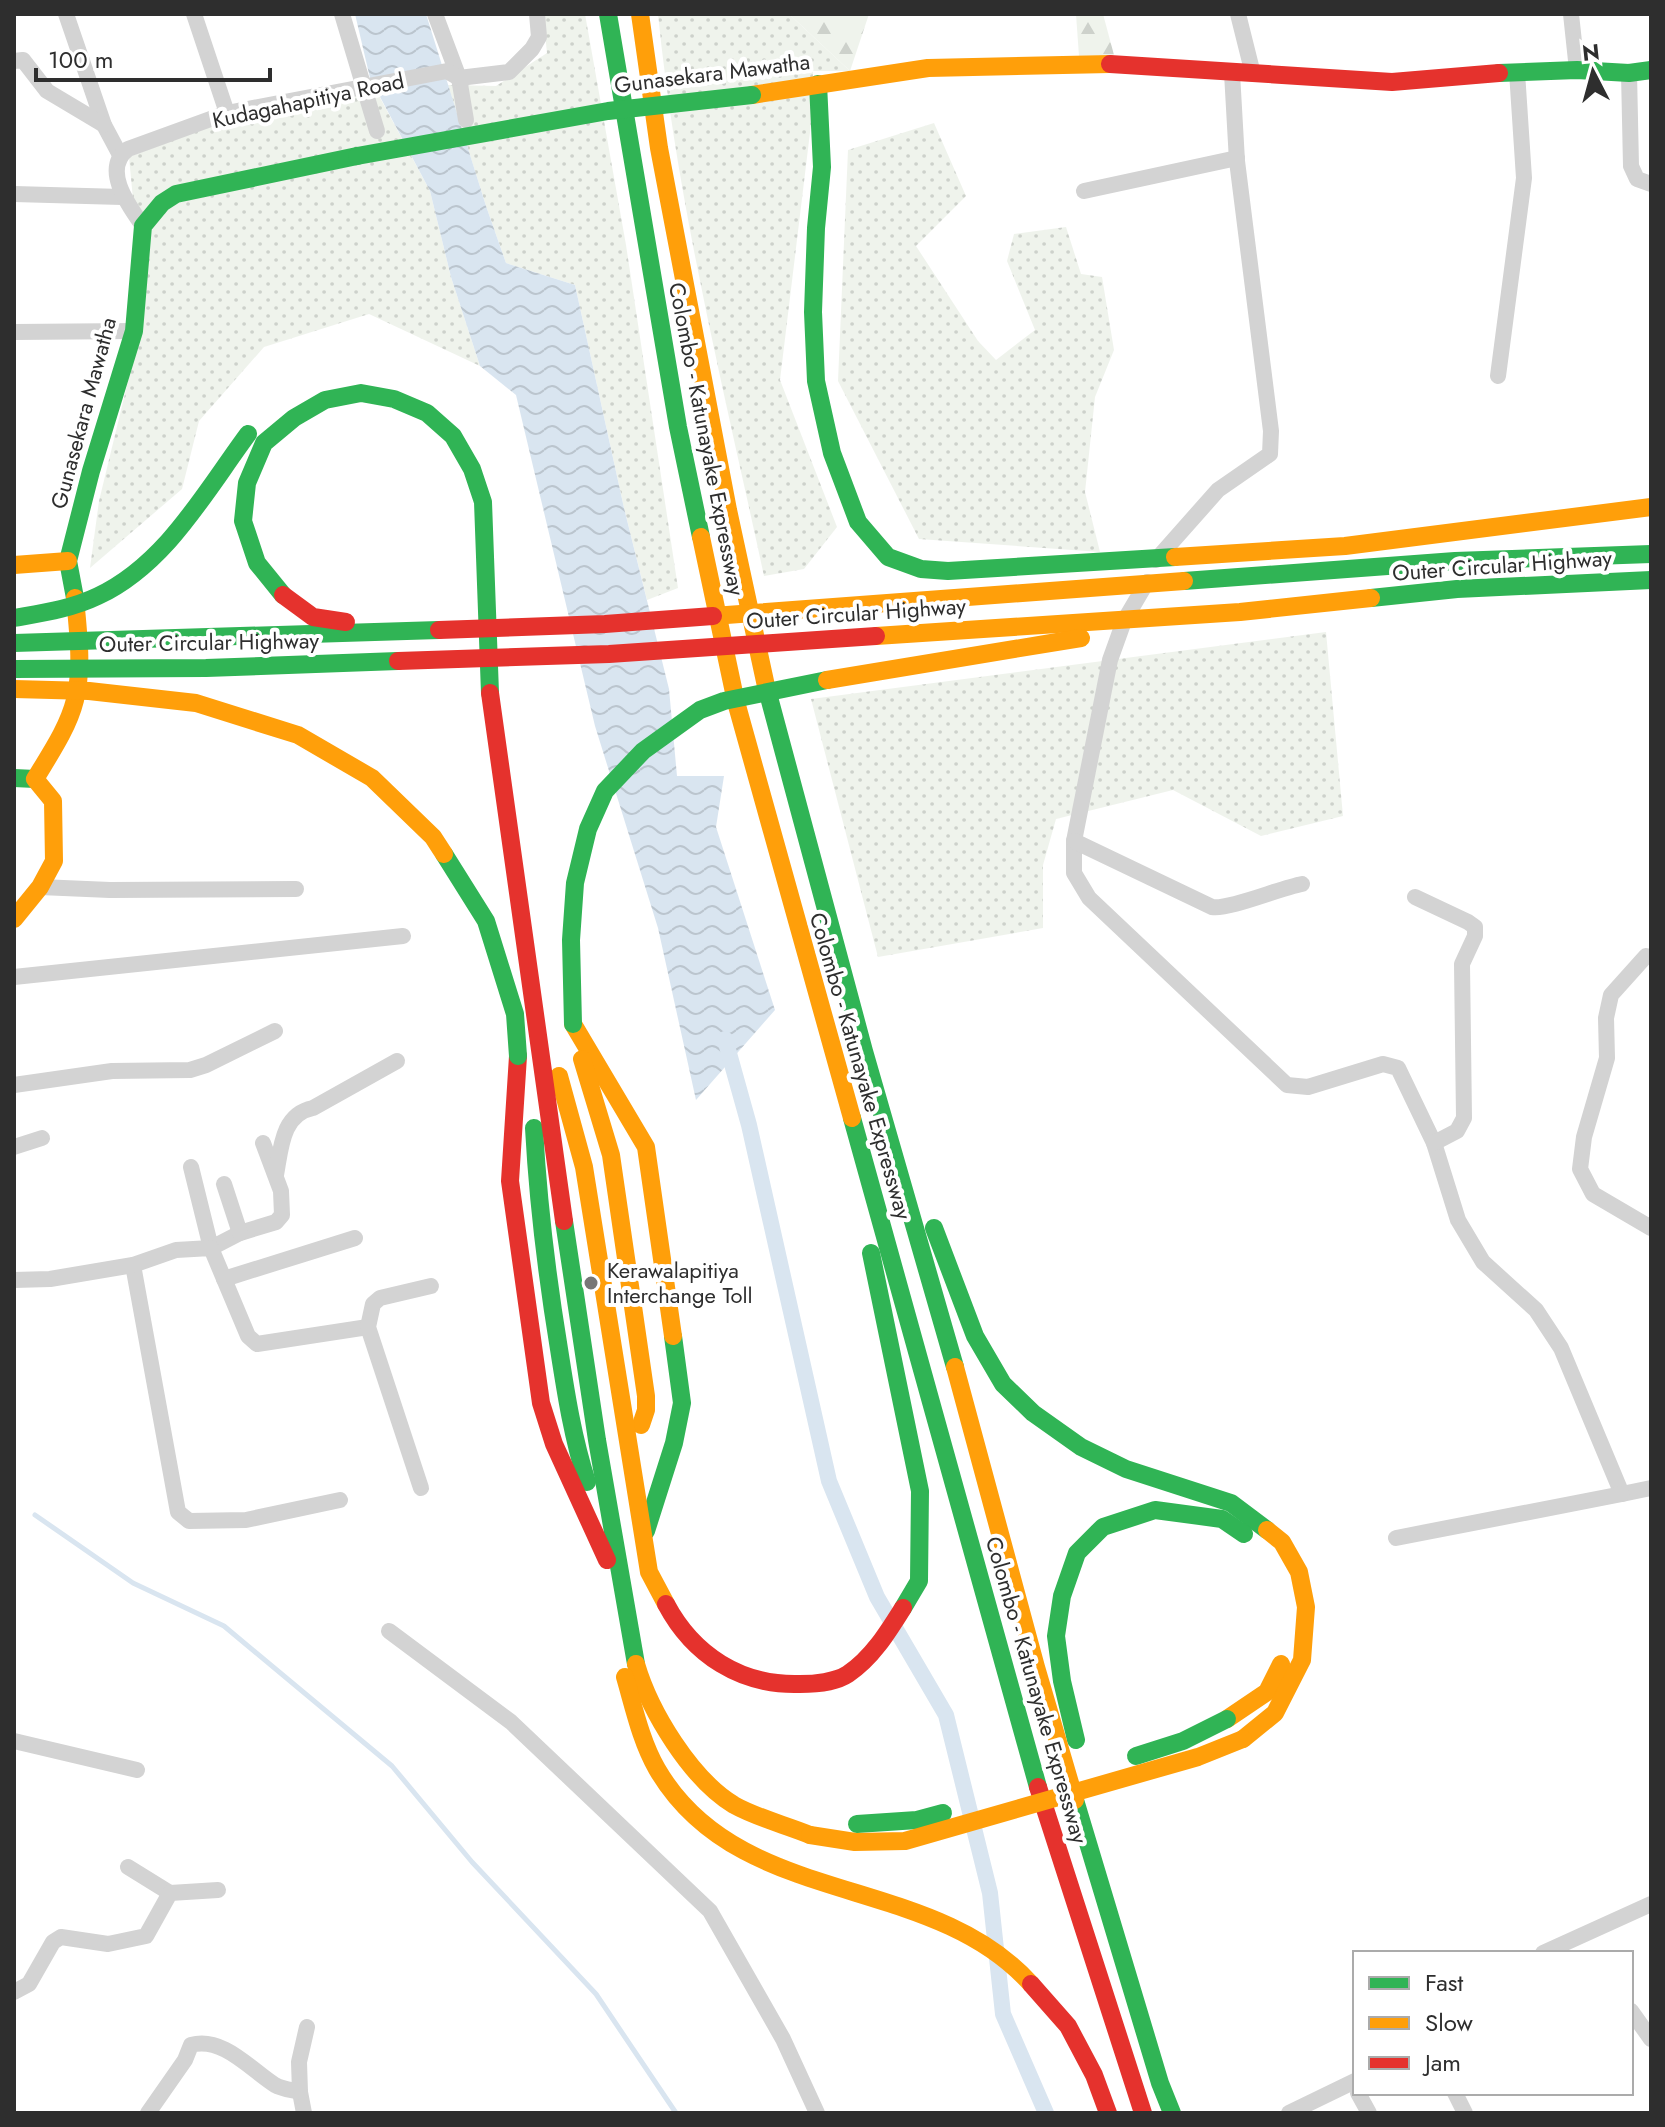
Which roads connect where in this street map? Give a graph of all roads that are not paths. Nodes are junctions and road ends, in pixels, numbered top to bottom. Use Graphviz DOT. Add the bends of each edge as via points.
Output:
graph roads {
  1 [pos="66,14"];
  2 [pos="194,14"];
  3 [pos="342,14"];
  4 [pos="435,14"];
  5 [pos="537,14"];
  6 [pos="608,14"];
  7 [pos="640,14"];
  8 [pos="1238,14"];
  9 [pos="1571,14"];
  10 [pos="17,57"];
  11 [pos="1577,70"];
  12 [pos="1651,70"];
  13 [pos="1517,72"];
  14 [pos="1232,73"];
  15 [pos="1629,73"];
  16 [pos="1253,74"];
  17 [pos="453,75"];
  18 [pos="372,84"];
  19 [pos="818,84"];
  20 [pos="227,113"];
  21 [pos="466,120"];
  22 [pos="104,125"];
  23 [pos="377,131"];
  24 [pos="120,155"];
  25 [pos="1237,158"];
  26 [pos="1651,184"];
  27 [pos="1084,191"];
  28 [pos="14,194"];
  29 [pos="122,197"];
  30 [pos="143,226"];
  31 [pos="134,331"];
  32 [pos="14,332"];
  33 [pos="1498,376"];
  34 [pos="295,396"];
  35 [pos="264,418"];
  36 [pos="1651,507"];
  37 [pos="1651,554"];
  38 [pos="1156,559"];
  39 [pos="68,561"];
  40 [pos="14,565"];
  41 [pos="1651,580"];
  42 [pos="1240,612"];
  43 [pos="14,618"];
  44 [pos="605,624"];
  45 [pos="14,643"];
  46 [pos="14,669"];
  47 [pos="14,689"];
  48 [pos="14,778"];
  49 [pos="35,779"];
  50 [pos="1074,841"];
  51 [pos="1302,884"];
  52 [pos="40,887"];
  53 [pos="296,889"];
  54 [pos="1415,897"];
  55 [pos="14,919"];
  56 [pos="403,936"];
  57 [pos="835,944"];
  58 [pos="1646,956"];
  59 [pos="14,977"];
  60 [pos="573,1024"];
  61 [pos="825,1025"];
  62 [pos="275,1031"];
  63 [pos="518,1056"];
  64 [pos="539,1056"];
  65 [pos="397,1061"];
  66 [pos="559,1076"];
  67 [pos="14,1085"];
  68 [pos="594,1102"];
  69 [pos="42,1138"];
  70 [pos="263,1143"];
  71 [pos="1434,1143"];
  72 [pos="14,1147"];
  73 [pos="191,1167"];
  74 [pos="276,1176"];
  75 [pos="224,1184"];
  76 [pos="1651,1228"];
  77 [pos="240,1233"];
  78 [pos="355,1238"];
  79 [pos="211,1248"];
  80 [pos="133,1265"];
  81 [pos="224,1279"];
  82 [pos="14,1280"];
  83 [pos="431,1286"];
  84 [pos="368,1327"];
  85 [pos="641,1425"];
  86 [pos="630,1455"];
  87 [pos="634,1479"];
  88 [pos="589,1487"];
  89 [pos="421,1488"];
  90 [pos="1651,1488"];
  91 [pos="1622,1494"];
  92 [pos="340,1500"];
  93 [pos="639,1507"];
  94 [pos="602,1525"];
  95 [pos="1396,1538"];
  96 [pos="644,1539"];
  97 [pos="610,1566"];
  98 [pos="389,1631"];
  99 [pos="14,1741"];
  100 [pos="137,1770"];
  101 [pos="814,1828"];
  102 [pos="128,1867"];
  103 [pos="218,1890"];
  104 [pos="170,1893"];
  105 [pos="1651,1904"];
  106 [pos="1547,1951"];
  107 [pos="14,1992"];
  108 [pos="1633,2014"];
  109 [pos="307,2027"];
  110 [pos="1651,2039"];
  111 [pos="1160,2083"];
  112 [pos="1353,2087"];
  113 [pos="300,2092"];
  114 [pos="1360,2095"];
  115 [pos="1456,2095"];
  116 [pos="148,2113"];
  117 [pos="304,2113"];
  118 [pos="817,2113"];
  119 [pos="1108,2113"];
  120 [pos="1143,2113"];
  121 [pos="1172,2113"];
  122 [pos="1289,2113"];
  123 [pos="1369,2113"];
  124 [pos="1465,2113"];
  1 -- 22 [label="street"];
  2 -- 20 [label="street"];
  3 -- 18 [label="street"];
  4 -- 17 [label="street"];
  5 -- 17 [label="street, Kudagahapitiya Road" via="539,37 509,72"];
  6 -- 61 [label="main road, Colombo - Katunayake Expressway" via="676,412 719,624"];
  7 -- 57 [label="main road, Colombo - Katunayake Expressway" via="659,148 752,630"];
  8 -- 16 [label="street"];
  9 -- 11 [label="street"];
  10 -- 22 [label="street" via="47,91"];
  11 -- 13 [label="main road, Gunasekara Mawatha"];
  11 -- 15 [label="main road, Gunasekara Mawatha"];
  12 -- 15 [label="main road, Gunasekara Mawatha"];
  13 -- 16 [label="main road, Gunasekara Mawatha" via="1392,82"];
  13 -- 33 [label="street" via="1524,178"];
  14 -- 16 [label="main road, Gunasekara Mawatha"];
  14 -- 19 [label="main road, Gunasekara Mawatha" via="1107,64 928,68"];
  14 -- 25 [label="street"];
  15 -- 26 [label="street" via="1631,166 1637,179"];
  17 -- 18 [label="street, Kudagahapitiya Road"];
  17 -- 21 [label="street"];
  18 -- 20 [label="street, Kudagahapitiya Road"];
  18 -- 23 [label="street"];
  19 -- 30 [label="main road, Gunasekara Mawatha, bridge" via="608,111 176,194"];
  19 -- 38 [label="main road" via="822,130 813,312 816,381 832,453 858,522 888,557 921,569"];
  20 -- 24 [label="street, Kudagahapitiya Road"];
  22 -- 24 [label="street"];
  24 -- 29 [label="street"];
  25 -- 27 [label="street"];
  25 -- 38 [label="street" via="1270,454 1218,490"];
  28 -- 29 [label="street"];
  29 -- 30 [label="street"];
  30 -- 31 [label="main road, Gunasekara Mawatha"];
  31 -- 32 [label="street"];
  31 -- 39 [label="main road, Gunasekara Mawatha"];
  34 -- 66 [label="main road" via="322,383 367,377 407,386 445,410 471,437 487,467 496,506 511,735"];
  35 -- 43 [label="main road, bridge" via="162,551 137,573 111,591 44,615"];
  36 -- 38 [label="main road" via="1345,546"];
  37 -- 44 [label="main road, Outer Circular Highway, bridge" via="1455,561"];
  38 -- 50 [label="street" via="1110,660"];
  39 -- 40 [label="main road"];
  39 -- 49 [label="main road" via="80,658 75,700"];
  41 -- 42 [label="main road, Outer Circular Highway, bridge" via="1457,589"];
  42 -- 46 [label="main road, Outer Circular Highway, bridge" via="609,654 221,668"];
  42 -- 60 [label="main road, bridge" via="801,685 702,709 634,758 599,799 584,840 571,915"];
  44 -- 45 [label="main road, Outer Circular Highway, bridge"];
  44 -- 64 [label="main road, bridge" via="350,623 313,617 283,595 257,563 243,521 247,483 264,443 325,400 361,393 427,413 453,436 472,469 483,502 491,710"];
  47 -- 63 [label="main road, bridge" via="196,703 298,735 372,778 433,837 486,921 515,1014"];
  48 -- 49 [label="main road"];
  49 -- 52 [label="main road" via="53,801 54,815 54,861"];
  50 -- 51 [label="street" via="1212,907"];
  50 -- 71 [label="street" via="1074,873 1089,898 1287,1085 1308,1087 1383,1064 1398,1068"];
  52 -- 53 [label="street"];
  52 -- 55 [label="main road"];
  54 -- 71 [label="street" via="1475,927 1462,964 1464,1118 1457,1131"];
  56 -- 59 [label="street"];
  57 -- 101 [label="main road, bridge" via="948,1269 975,1336 1003,1384 1081,1447 1126,1469 1231,1503 1282,1542 1299,1572 1306,1607 1302,1660 1275,1713 1243,1739 1198,1757 905,1841 855,1842"];
  57 -- 111 [label="main road, Colombo - Katunayake Expressway" via="1036,1667"];
  58 -- 76 [label="street" via="1611,995 1607,1058 1580,1169 1593,1194"];
  60 -- 68 [label="main road"];
  60 -- 85 [label="main road"];
  60 -- 93 [label="main road" via="636,1153 670,1372 667,1429"];
  60 -- 96 [label="main road" via="646,1147 652,1175 682,1403"];
  61 -- 96 [label="main road" via="920,1491 919,1581 881,1643 847,1675 782,1685 718,1664 693,1644 649,1572"];
  61 -- 120 [label="main road, Colombo - Katunayake Expressway" via="1037,1784"];
  62 -- 67 [label="street" via="190,1070 112,1071"];
  63 -- 88 [label="main road" via="523,1086 521,1181 554,1395 576,1473"];
  63 -- 97 [label="main road" via="510,1181 541,1403 554,1444"];
  64 -- 88 [label="main road" via="537,1189 567,1398"];
  64 -- 94 [label="main road" via="549,1187 576,1387"];
  64 -- 101 [label="main road" via="636,1667 654,1710 701,1776 734,1805"];
  65 -- 74 [label="street" via="301,1110 284,1131"];
  66 -- 86 [label="main road" via="584,1167"];
  66 -- 101 [label="main road" via="651,1671 663,1703 688,1740 724,1776"];
  68 -- 85 [label="main road" via="611,1155 629,1276 646,1396"];
  68 -- 87 [label="main road" via="623,1152 658,1362 655,1426"];
  69 -- 72 [label="street"];
  70 -- 74 [label="street"];
  71 -- 91 [label="street" via="1458,1220 1483,1262 1536,1310 1561,1348"];
  73 -- 79 [label="street"];
  74 -- 77 [label="street" via="282,1215 276,1222"];
  75 -- 77 [label="street"];
  77 -- 79 [label="street"];
  78 -- 81 [label="street"];
  79 -- 80 [label="street" via="176,1250"];
  79 -- 81 [label="street"];
  80 -- 82 [label="street"];
  80 -- 92 [label="street" via="178,1512 189,1521 246,1520"];
  81 -- 84 [label="street" via="248,1336 257,1344"];
  83 -- 84 [label="street" via="380,1298 373,1304"];
  84 -- 89 [label="street"];
  85 -- 86 [label="main road"];
  86 -- 87 [label="main road"];
  87 -- 93 [label="main road"];
  88 -- 94 [label="main road"];
  90 -- 91 [label="street"];
  91 -- 95 [label="street"];
  93 -- 96 [label="main road"];
  94 -- 97 [label="main road"];
  97 -- 119 [label="main road" via="618,1648 636,1719 675,1796 721,1840 802,1877 932,1917 1013,1964 1068,2026"];
  98 -- 118 [label="street" via="511,1722 710,1911 783,2039"];
  99 -- 100 [label="street"];
  101 -- 111 [label="main road, bridge" via="917,1820 1005,1797 1183,1741 1227,1719 1267,1692 1286,1654 1291,1607 1285,1579 1267,1551 1222,1519 1155,1510 1103,1527 1077,1553 1062,1596 1056,1636 1062,1681"];
  102 -- 104 [label="street"];
  103 -- 104 [label="street"];
  104 -- 107 [label="street" via="146,1936 108,1944 61,1937 29,1984"];
  105 -- 106 [label="street"];
  108 -- 110 [label="street"];
  109 -- 113 [label="street" via="299,2062"];
  111 -- 121 [label="main road, Colombo - Katunayake Expressway"];
  112 -- 122 [label="street"];
  113 -- 116 [label="street" via="277,2086 233,2054 202,2042 191,2045"];
  113 -- 117 [label="street"];
  114 -- 123 [label="street"];
  115 -- 124 [label="street"];
}
